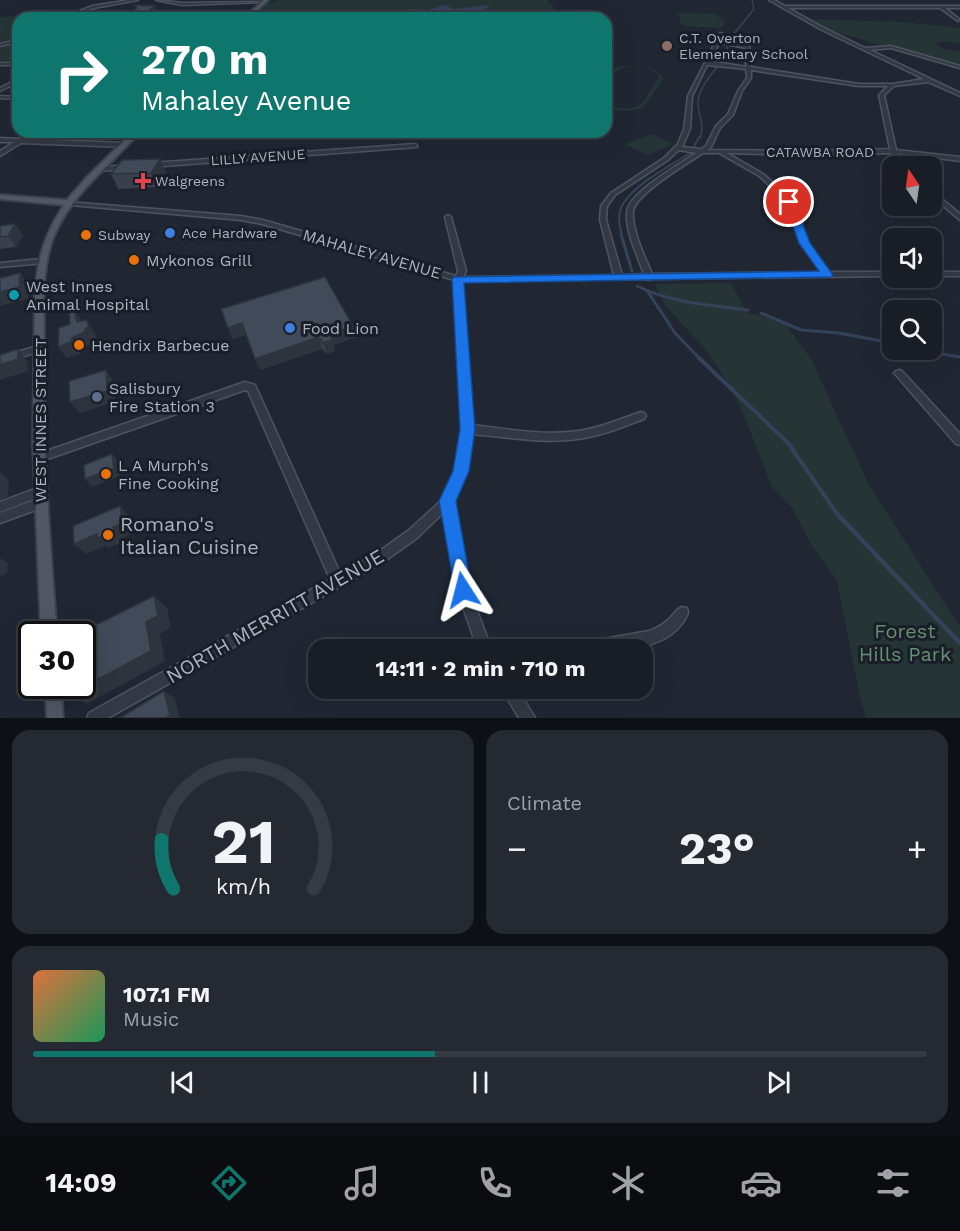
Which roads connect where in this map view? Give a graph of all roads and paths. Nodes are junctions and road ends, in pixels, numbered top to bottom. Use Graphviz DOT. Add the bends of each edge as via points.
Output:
graph roads {
  1 [pos="136,0"];
  2 [pos="158,0"];
  3 [pos="771,0"];
  4 [pos="261,2"];
  5 [pos="940,6"];
  6 [pos="783,7"];
  7 [pos="872,7"];
  8 [pos="960,7"];
  9 [pos="80,12"];
  10 [pos="883,14"];
  11 [pos="959,21"];
  12 [pos="721,34"];
  13 [pos="717,41"];
  14 [pos="864,49"];
  15 [pos="707,63"];
  16 [pos="960,67"];
  17 [pos="747,68"];
  18 [pos="929,80"];
  19 [pos="859,85"];
  20 [pos="893,85"];
  21 [pos="881,95"];
  22 [pos="960,95"];
  23 [pos="24,138"];
  24 [pos="131,138"];
  25 [pos="0,140"];
  26 [pos="20,141"];
  27 [pos="124,145"];
  28 [pos="415,146"];
  29 [pos="679,147"];
  30 [pos="718,150"];
  31 [pos="704,151"];
  32 [pos="893,151"];
  33 [pos="0,154"];
  34 [pos="897,156"];
  35 [pos="960,159"];
  36 [pos="147,165"];
  37 [pos="135,166"];
  38 [pos="101,168"];
  39 [pos="0,197"];
  40 [pos="942,202"];
  41 [pos="70,203"];
  42 [pos="448,217"];
  43 [pos="960,218"];
  44 [pos="41,261"];
  45 [pos="0,265"];
  46 [pos="882,274"];
  47 [pos="942,274"];
  48 [pos="960,274"];
  49 [pos="827,275"];
  50 [pos="619,278"];
  51 [pos="649,278"];
  52 [pos="458,279"];
  53 [pos="38,349"];
  54 [pos="0,360"];
  55 [pos="899,373"];
  56 [pos="641,416"];
  57 [pos="467,429"];
  58 [pos="959,437"];
  59 [pos="39,458"];
  60 [pos="40,498"];
  61 [pos="448,501"];
  62 [pos="0,507"];
  63 [pos="0,518"];
  64 [pos="338,582"];
  65 [pos="682,613"];
  66 [pos="48,621"];
  67 [pos="481,639"];
  68 [pos="645,639"];
  69 [pos="54,699"];
  70 [pos="517,699"];
  71 [pos="55,718"];
  72 [pos="94,718"];
  73 [pos="528,718"];
  1 -- 9 [label="street"];
  2 -- 4 [label="street" via="182,4"];
  3 -- 6 [label="street"];
  5 -- 7 [label="street"];
  5 -- 8 [label="street"];
  5 -- 11 [label="street"];
  6 -- 7 [label="street"];
  6 -- 14 [label="street"];
  7 -- 10 [label="street"];
  12 -- 13 [label="street"];
  13 -- 15 [label="street"];
  13 -- 17 [label="street" via="747,46"];
  14 -- 16 [label="street" via="891,47"];
  14 -- 18 [label="street"];
  15 -- 17 [label="street"];
  15 -- 29 [label="street" via="690,96 687,129"];
  17 -- 19 [label="street"];
  17 -- 31 [label="street" via="748,82"];
  18 -- 20 [label="street"];
  18 -- 22 [label="street"];
  19 -- 20 [label="street"];
  19 -- 21 [label="street"];
  20 -- 21 [label="street"];
  21 -- 32 [label="street"];
  23 -- 26 [label="street"];
  24 -- 27 [label="main road, WEST INNES STREET"];
  25 -- 26 [label="street"];
  26 -- 27 [label="street"];
  26 -- 33 [label="street"];
  27 -- 38 [label="main road, WEST INNES STREET"];
  28 -- 36 [label="street, LILLY AVENUE"];
  29 -- 31 [label="street, CATAWBA ROAD"];
  29 -- 50 [label="street" via="606,202 603,220"];
  30 -- 31 [label="street, CATAWBA ROAD"];
  30 -- 32 [label="street, CATAWBA ROAD"];
  30 -- 49 [label="street" via="761,175 783,194 797,218 804,243"];
  31 -- 51 [label="street" via="646,189 633,204 633,233"];
  32 -- 34 [label="street"];
  32 -- 35 [label="street, CATAWBA ROAD"];
  37 -- 38 [label="street"];
  38 -- 41 [label="main road, WEST INNES STREET"];
  39 -- 41 [label="main road"];
  40 -- 43 [label="street"];
  41 -- 44 [label="main road, WEST INNES STREET" via="51,234"];
  41 -- 52 [label="street, MAHALEY AVENUE" via="263,222"];
  42 -- 52 [label="street" via="462,271"];
  44 -- 45 [label="street"];
  44 -- 53 [label="main road, WEST INNES STREET"];
  46 -- 49 [label="street, MAHALEY AVENUE"];
  47 -- 48 [label="street"];
  49 -- 51 [label="street, MAHALEY AVENUE"];
  50 -- 51 [label="street, MAHALEY AVENUE"];
  50 -- 52 [label="street, MAHALEY AVENUE"];
  52 -- 57 [label="street"];
  53 -- 54 [label="street"];
  53 -- 59 [label="main road, WEST INNES STREET"];
  55 -- 58 [label="street"];
  56 -- 57 [label="street" via="577,435"];
  57 -- 61 [label="street" via="461,471"];
  59 -- 60 [label="main road, WEST INNES STREET"];
  59 -- 64 [label="street" via="245,386 252,388"];
  60 -- 62 [label="street"];
  60 -- 63 [label="street"];
  60 -- 66 [label="main road, WEST INNES STREET"];
  61 -- 64 [label="street, NORTH MERRITT AVENUE" via="413,534"];
  61 -- 67 [label="street" via="463,590"];
  64 -- 72 [label="street, NORTH MERRITT AVENUE"];
  65 -- 68 [label="street" via="661,635"];
  69 -- 71 [label="main road"];
  70 -- 73 [label="street"];
}
